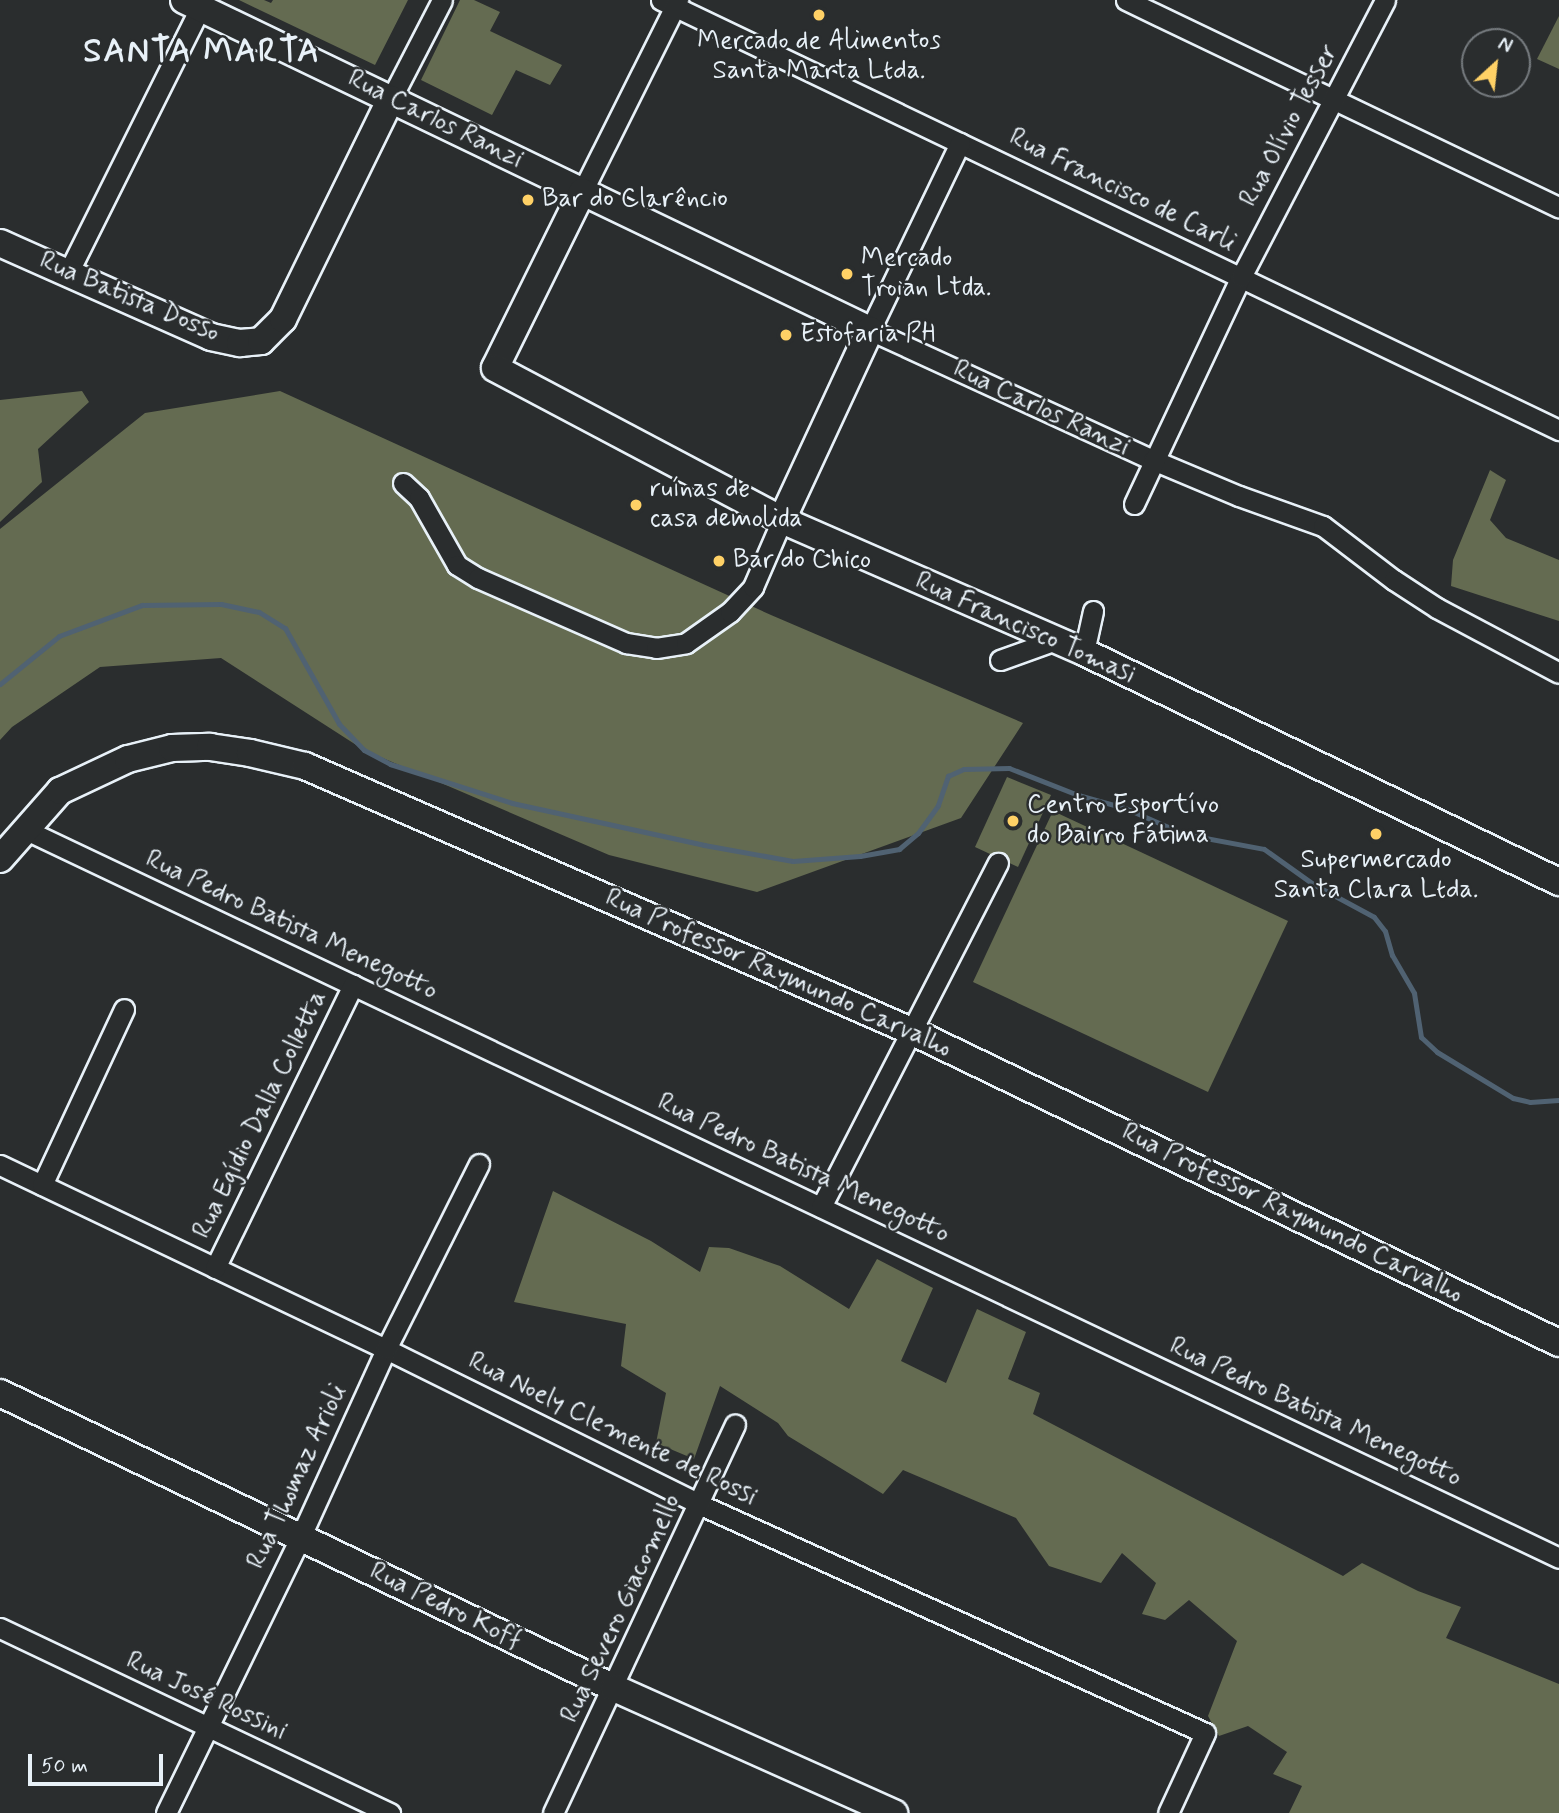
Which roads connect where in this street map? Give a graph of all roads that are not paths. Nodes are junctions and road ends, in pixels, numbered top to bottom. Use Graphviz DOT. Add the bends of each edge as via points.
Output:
graph roads {
  1 [pos="442,0"];
  2 [pos="1126,0"];
  3 [pos="1385,0"];
  4 [pos="671,2"];
  5 [pos="196,3"];
  6 [pos="391,99"];
  7 [pos="1335,99"];
  8 [pos="960,143"];
  9 [pos="582,192"];
  10 [pos="1559,207"];
  11 [pos="0,243"];
  12 [pos="68,273"];
  13 [pos="1241,277"];
  14 [pos="870,330"];
  15 [pos="1559,430"];
  16 [pos="1153,460"];
  17 [pos="404,483"];
  18 [pos="1134,504"];
  19 [pos="782,520"];
  20 [pos="1093,611"];
  21 [pos="1056,639"];
  22 [pos="1084,652"];
  23 [pos="1000,660"];
  24 [pos="1559,673"];
  25 [pos="24,829"];
  26 [pos="0,859"];
  27 [pos="998,863"];
  28 [pos="1559,882"];
  29 [pos="353,985"];
  30 [pos="124,1009"];
  31 [pos="911,1031"];
  32 [pos="479,1164"];
  33 [pos="0,1165"];
  34 [pos="42,1185"];
  35 [pos="821,1207"];
  36 [pos="215,1268"];
  37 [pos="1559,1343"];
  38 [pos="386,1349"];
  39 [pos="0,1393"];
  40 [pos="735,1425"];
  41 [pos="701,1505"];
  42 [pos="300,1538"];
  43 [pos="1559,1558"];
  44 [pos="0,1628"];
  45 [pos="614,1688"];
  46 [pos="207,1726"];
  47 [pos="166,1813"];
  48 [pos="390,1813"];
  49 [pos="553,1813"];
  50 [pos="894,1813"];
  51 [pos="1168,1813"];
  1 -- 6 [label="street"];
  2 -- 7 [label="street"];
  3 -- 7 [label="street, Rua Olívio Tesser"];
  4 -- 8 [label="street, Rua Francisco de Carli"];
  4 -- 9 [label="street"];
  5 -- 6 [label="main road, Rua Carlos Ranzi"];
  5 -- 12 [label="street"];
  6 -- 9 [label="main road, Rua Carlos Ranzi"];
  6 -- 12 [label="main road, Rua Batista Dosso" via="283,319 261,341 240,343 211,337"];
  7 -- 10 [label="street"];
  7 -- 13 [label="street, Rua Olívio Tesser"];
  8 -- 13 [label="street, Rua Francisco de Carli"];
  8 -- 14 [label="street"];
  9 -- 14 [label="main road, Rua Carlos Ranzi"];
  9 -- 19 [label="main road, Rua Francisco Tomasi" via="495,368"];
  11 -- 12 [label="main road, Rua Batista Dosso"];
  13 -- 15 [label="street, Rua Francisco de Carli"];
  13 -- 16 [label="street, Rua Olívio Tesser"];
  14 -- 16 [label="street, Rua Carlos Ranzi"];
  14 -- 19 [label="main road"];
  16 -- 18 [label="street, Rua Olívio Tesser"];
  16 -- 24 [label="street, Rua Carlos Ranzi" via="1323,526 1437,608"];
  17 -- 19 [label="street" via="419,498 457,565 626,643 656,648 686,643 730,612 753,587"];
  19 -- 21 [label="main road, Rua Francisco Tomasi"];
  20 -- 22 [label="street"];
  21 -- 22 [label="main road, Rua Francisco Tomasi"];
  21 -- 23 [label="street"];
  22 -- 28 [label="main road, Rua Francisco Tomasi"];
  25 -- 26 [label="main road, Rua Professor Raymundo Carvalho"];
  25 -- 29 [label="street, Rua Pedro Batista Menegotto"];
  25 -- 31 [label="main road, Rua Professor Raymundo Carvalho" via="60,791 128,759 172,747 250,753 305,766"];
  27 -- 31 [label="street"];
  29 -- 35 [label="street, Rua Pedro Batista Menegotto"];
  29 -- 36 [label="street, Rua Egídio Dalla Colletta"];
  30 -- 34 [label="street"];
  31 -- 35 [label="street"];
  31 -- 37 [label="main road, Rua Professor Raymundo Carvalho"];
  32 -- 38 [label="street, Rua Thomaz Arioli"];
  33 -- 34 [label="street, Rua Noely Clemente de Rossi"];
  34 -- 36 [label="street, Rua Noely Clemente de Rossi"];
  35 -- 43 [label="street, Rua Pedro Batista Menegotto"];
  36 -- 38 [label="street, Rua Noely Clemente de Rossi"];
  38 -- 41 [label="street, Rua Noely Clemente de Rossi"];
  38 -- 42 [label="street, Rua Thomaz Arioli"];
  39 -- 42 [label="main road, Rua Pedro Koff"];
  40 -- 41 [label="street, Rua Severo Giacomello"];
  41 -- 45 [label="street, Rua Severo Giacomello"];
  41 -- 51 [label="street, Rua Noely Clemente de Rossi" via="1205,1733"];
  42 -- 45 [label="main road, Rua Pedro Koff"];
  42 -- 46 [label="street, Rua Thomaz Arioli"];
  44 -- 46 [label="street, Rua José Rossini"];
  45 -- 49 [label="street, Rua Severo Giacomello"];
  45 -- 50 [label="main road, Rua Pedro Koff"];
  46 -- 47 [label="street, Rua Thomaz Arioli"];
  46 -- 48 [label="street, Rua José Rossini"];
}
